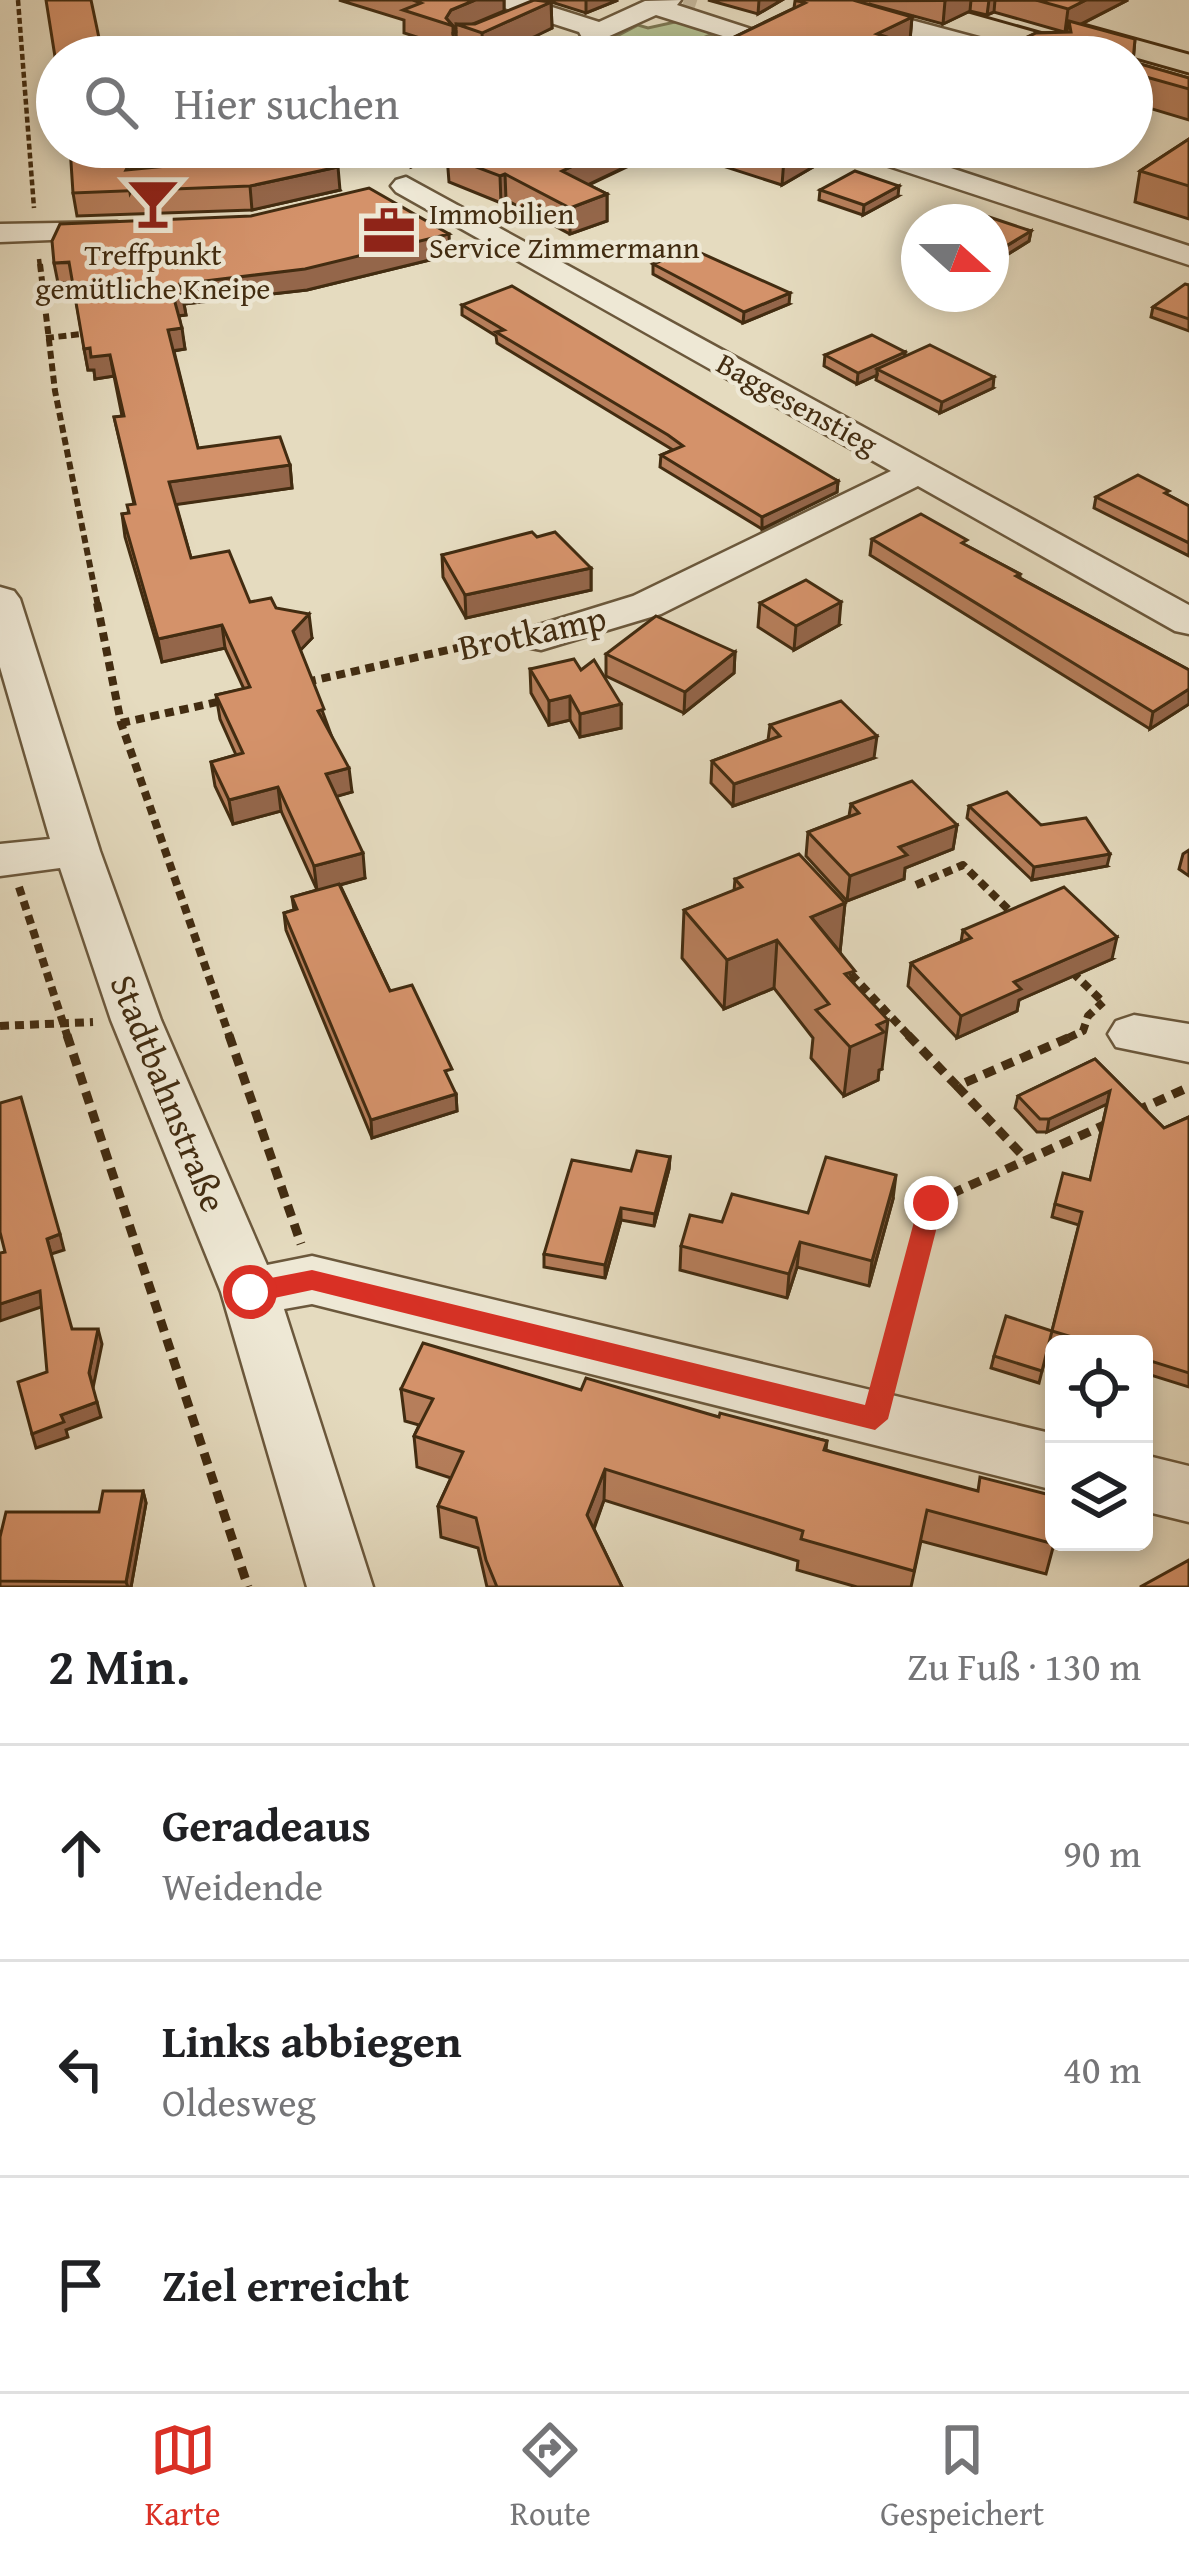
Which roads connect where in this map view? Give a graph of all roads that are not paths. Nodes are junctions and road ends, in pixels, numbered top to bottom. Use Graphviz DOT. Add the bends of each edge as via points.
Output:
graph roads {
  1 [pos="671,3"];
  2 [pos="832,8"];
  3 [pos="503,13"];
  4 [pos="597,29"];
  5 [pos="756,30"];
  6 [pos="590,36"];
  7 [pos="743,36"];
  8 [pos="931,36"];
  9 [pos="923,168"];
  10 [pos="444,170"];
  11 [pos="143,230"];
  12 [pos="0,233"];
  13 [pos="1189,256"];
  14 [pos="918,472"];
  15 [pos="0,599"];
  16 [pos="1189,622"];
  17 [pos="541,638"];
  18 [pos="76,851"];
  19 [pos="6,860"];
  20 [pos="1119,1018"];
  21 [pos="1189,1043"];
  22 [pos="250,1292"];
  23 [pos="1045,1460"];
  24 [pos="1153,1485"];
  25 [pos="1189,1494"];
  26 [pos="340,1587"];
  1 -- 4 [label="street"];
  1 -- 5 [label="street"];
  1 -- 5 [label="street"];
  2 -- 8 [label="street"];
  3 -- 4 [label="street" via="538,10"];
  4 -- 6 [label="street"];
  5 -- 7 [label="street"];
  9 -- 13 [label="street"];
  10 -- 14 [label="street, Baggesenstieg" via="392,191"];
  11 -- 12 [label="street"];
  14 -- 16 [label="street, Baggesenstieg"];
  14 -- 17 [label="street, Brotkamp" via="647,605"];
  15 -- 18 [label="street, Stadtbahnstraße"];
  18 -- 19 [label="street"];
  18 -- 22 [label="street, Stadtbahnstraße" via="136,1020"];
  20 -- 21 [label="street"];
  22 -- 23 [label="street" via="312,1280"];
  22 -- 26 [label="street, Stadtbahnstraße"];
  24 -- 25 [label="street"];
}
